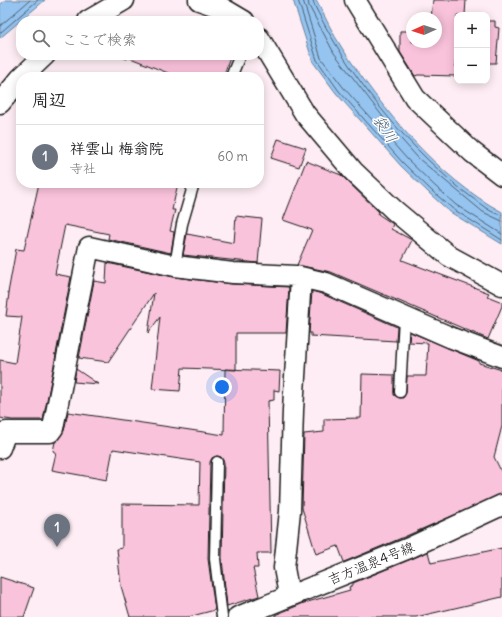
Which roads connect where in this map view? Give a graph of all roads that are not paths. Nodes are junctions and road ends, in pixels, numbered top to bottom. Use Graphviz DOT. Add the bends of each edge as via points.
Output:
graph roads {
  1 [pos="124,0"];
  2 [pos="199,0"];
  3 [pos="354,0"];
  4 [pos="97,16"];
  5 [pos="236,16"];
  6 [pos="264,46"];
  7 [pos="41,60"];
  8 [pos="238,60"];
  9 [pos="27,72"];
  10 [pos="233,72"];
  11 [pos="16,84"];
  12 [pos="0,103"];
  13 [pos="502,175"];
  14 [pos="193,188"];
  15 [pos="175,266"];
  16 [pos="301,277"];
  17 [pos="502,285"];
  18 [pos="404,318"];
  19 [pos="502,357"];
  20 [pos="400,392"];
  21 [pos="0,448"];
  22 [pos="217,462"];
  23 [pos="502,505"];
  24 [pos="279,605"];
  25 [pos="222,617"];
  26 [pos="238,617"];
  1 -- 4 [label="street"];
  2 -- 5 [label="street"];
  3 -- 13 [label="street" via="415,98 472,152"];
  6 -- 17 [label="street" via="305,114 353,171 394,210 449,256"];
  7 -- 9 [label="street"];
  8 -- 10 [label="lane"];
  11 -- 12 [label="street"];
  14 -- 15 [label="lane" via="182,224"];
  15 -- 16 [label="street"];
  15 -- 21 [label="street" via="89,247 53,428 50,432 6,432"];
  16 -- 18 [label="street" via="326,283"];
  16 -- 24 [label="street" via="290,512"];
  18 -- 19 [label="street"];
  18 -- 20 [label="lane"];
  22 -- 25 [label="lane" via="215,559"];
  23 -- 24 [label="street, 吉方温泉4号線"];
  24 -- 26 [label="street, 吉方温泉4号線"];
}
